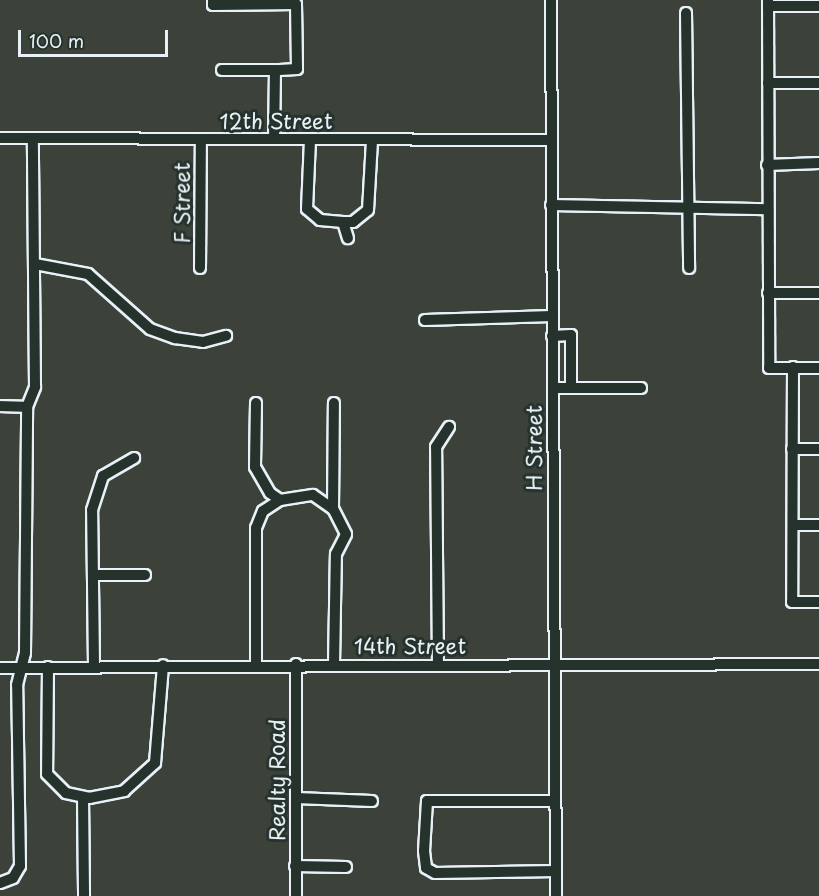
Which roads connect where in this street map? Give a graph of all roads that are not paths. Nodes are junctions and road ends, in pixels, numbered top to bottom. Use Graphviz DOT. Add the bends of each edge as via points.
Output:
graph roads {
  1 [pos="213,0"];
  2 [pos="551,0"];
  3 [pos="298,2"];
  4 [pos="768,3"];
  5 [pos="819,6"];
  6 [pos="686,13"];
  7 [pos="222,70"];
  8 [pos="274,70"];
  9 [pos="768,83"];
  10 [pos="819,83"];
  11 [pos="0,138"];
  12 [pos="33,138"];
  13 [pos="201,139"];
  14 [pos="274,140"];
  15 [pos="310,140"];
  16 [pos="372,140"];
  17 [pos="551,140"];
  18 [pos="819,163"];
  19 [pos="767,165"];
  20 [pos="551,206"];
  21 [pos="688,208"];
  22 [pos="768,208"];
  23 [pos="343,222"];
  24 [pos="348,238"];
  25 [pos="35,264"];
  26 [pos="200,268"];
  27 [pos="689,268"];
  28 [pos="768,293"];
  29 [pos="819,293"];
  30 [pos="552,316"];
  31 [pos="424,320"];
  32 [pos="226,336"];
  33 [pos="552,336"];
  34 [pos="793,367"];
  35 [pos="819,368"];
  36 [pos="552,388"];
  37 [pos="571,388"];
  38 [pos="641,388"];
  39 [pos="256,403"];
  40 [pos="334,403"];
  41 [pos="0,406"];
  42 [pos="27,406"];
  43 [pos="449,427"];
  44 [pos="792,449"];
  45 [pos="819,449"];
  46 [pos="134,458"];
  47 [pos="280,500"];
  48 [pos="333,509"];
  49 [pos="793,525"];
  50 [pos="819,525"];
  51 [pos="93,575"];
  52 [pos="145,575"];
  53 [pos="819,602"];
  54 [pos="164,664"];
  55 [pos="256,664"];
  56 [pos="296,664"];
  57 [pos="334,664"];
  58 [pos="438,664"];
  59 [pos="819,664"];
  60 [pos="94,665"];
  61 [pos="554,665"];
  62 [pos="48,667"];
  63 [pos="0,668"];
  64 [pos="22,668"];
  65 [pos="83,797"];
  66 [pos="296,798"];
  67 [pos="372,801"];
  68 [pos="555,801"];
  69 [pos="295,866"];
  70 [pos="346,867"];
  71 [pos="556,871"];
  72 [pos="0,883"];
  73 [pos="84,896"];
  74 [pos="296,896"];
  75 [pos="556,896"];
  1 -- 3 [label="street" via="213,5"];
  2 -- 17 [label="street, H Street"];
  3 -- 8 [label="street" via="297,69"];
  4 -- 5 [label="street"];
  4 -- 9 [label="street"];
  6 -- 21 [label="street"];
  7 -- 8 [label="street"];
  8 -- 14 [label="street"];
  9 -- 10 [label="street"];
  9 -- 19 [label="street"];
  11 -- 12 [label="street, 12th Street"];
  12 -- 13 [label="street, 12th Street"];
  12 -- 25 [label="street"];
  13 -- 14 [label="street, 12th Street"];
  13 -- 26 [label="street, F Street"];
  14 -- 15 [label="street, 12th Street"];
  15 -- 16 [label="street, 12th Street"];
  15 -- 23 [label="street" via="307,209 320,220"];
  16 -- 17 [label="street, 12th Street"];
  16 -- 23 [label="street" via="368,210 352,222"];
  17 -- 20 [label="street, H Street"];
  18 -- 19 [label="street"];
  19 -- 22 [label="street"];
  20 -- 21 [label="street"];
  20 -- 30 [label="street, H Street"];
  21 -- 22 [label="street"];
  21 -- 27 [label="street"];
  22 -- 28 [label="street"];
  23 -- 24 [label="street"];
  25 -- 32 [label="street" via="88,274 150,329 174,338 204,342"];
  25 -- 42 [label="street" via="35,387"];
  28 -- 29 [label="street"];
  28 -- 34 [label="street" via="769,368"];
  30 -- 31 [label="street"];
  30 -- 33 [label="street, H Street"];
  33 -- 36 [label="street, H Street"];
  33 -- 37 [label="street" via="571,335"];
  34 -- 35 [label="street"];
  34 -- 44 [label="street"];
  36 -- 37 [label="street"];
  36 -- 61 [label="street, H Street"];
  37 -- 38 [label="street"];
  39 -- 47 [label="street" via="255,467"];
  40 -- 48 [label="street"];
  41 -- 42 [label="street"];
  42 -- 64 [label="street"];
  43 -- 58 [label="street" via="436,447"];
  44 -- 45 [label="street"];
  44 -- 49 [label="street"];
  46 -- 51 [label="street" via="103,476 97,489"];
  47 -- 48 [label="street" via="313,495"];
  47 -- 55 [label="street" via="263,512 256,528"];
  48 -- 57 [label="street" via="346,534 336,554"];
  49 -- 50 [label="street"];
  49 -- 53 [label="street" via="792,602"];
  51 -- 52 [label="street"];
  51 -- 60 [label="street"];
  54 -- 55 [label="street, 14th Street"];
  54 -- 60 [label="street, 14th Street"];
  54 -- 65 [label="street" via="155,763 124,791"];
  55 -- 56 [label="street, 14th Street"];
  56 -- 57 [label="street, 14th Street"];
  56 -- 66 [label="street, Realty Road"];
  57 -- 58 [label="street, 14th Street"];
  58 -- 61 [label="street, 14th Street"];
  59 -- 61 [label="street, 14th Street"];
  60 -- 62 [label="street, 14th Street"];
  61 -- 68 [label="street, H Street"];
  62 -- 64 [label="street, 14th Street"];
  62 -- 65 [label="street" via="47,774 61,790"];
  63 -- 64 [label="street, 14th Street"];
  64 -- 72 [label="street" via="17,685 20,866 13,878"];
  65 -- 73 [label="street"];
  66 -- 67 [label="street"];
  66 -- 69 [label="street, Realty Road"];
  68 -- 71 [label="street, H Street"];
  68 -- 71 [label="street" via="427,801 424,833 426,868 435,873"];
  69 -- 70 [label="street"];
  69 -- 74 [label="street, Realty Road"];
  71 -- 75 [label="street, H Street"];
}
